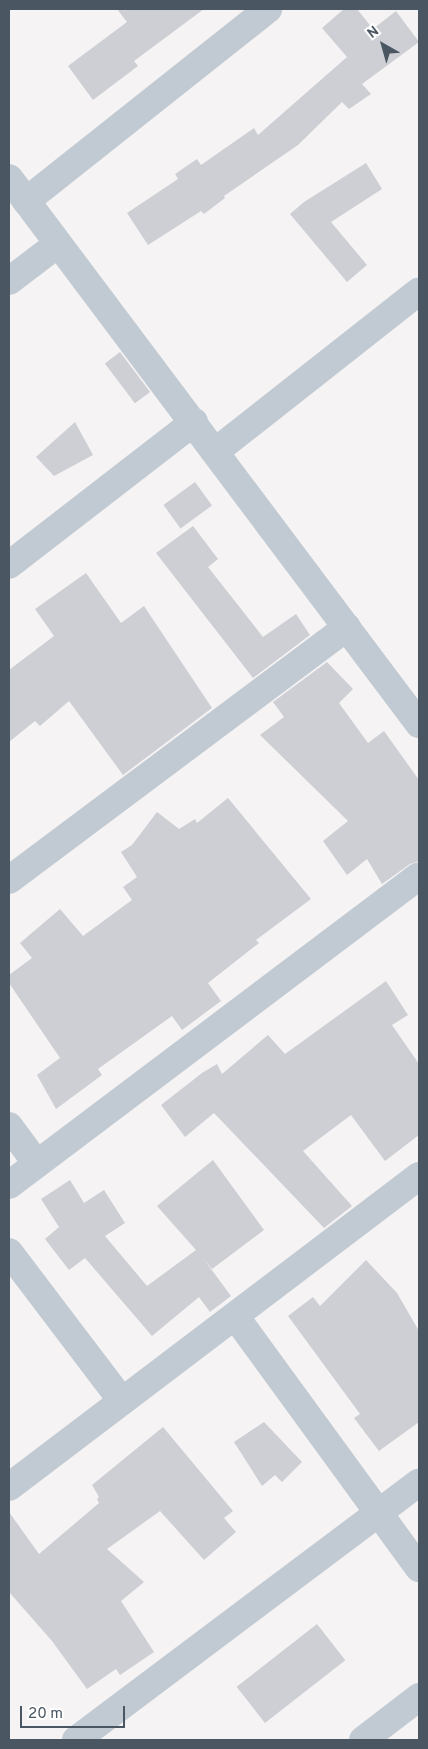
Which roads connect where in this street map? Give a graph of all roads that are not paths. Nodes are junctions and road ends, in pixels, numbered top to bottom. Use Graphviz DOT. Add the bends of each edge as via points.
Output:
graph roads {
  1 [pos="268,9"];
  2 [pos="9,178"];
  3 [pos="26,201"];
  4 [pos="58,244"];
  5 [pos="9,280"];
  6 [pos="419,291"];
  7 [pos="194,422"];
  8 [pos="216,451"];
  9 [pos="9,565"];
  10 [pos="347,627"];
  11 [pos="419,724"];
  12 [pos="419,876"];
  13 [pos="9,880"];
  14 [pos="9,1126"];
  15 [pos="37,1164"];
  16 [pos="419,1176"];
  17 [pos="9,1185"];
  18 [pos="9,1252"];
  19 [pos="235,1316"];
  20 [pos="122,1401"];
  21 [pos="419,1482"];
  22 [pos="9,1487"];
  23 [pos="379,1512"];
  24 [pos="419,1568"];
  25 [pos="419,1697"];
  26 [pos="377,1736"];
  27 [pos="76,1740"];
  1 -- 3 [label="street"];
  2 -- 3 [label="street"];
  3 -- 4 [label="street"];
  4 -- 5 [label="street"];
  4 -- 7 [label="street"];
  6 -- 8 [label="street"];
  7 -- 8 [label="street"];
  7 -- 9 [label="street"];
  8 -- 10 [label="street"];
  10 -- 11 [label="street"];
  10 -- 13 [label="street"];
  12 -- 15 [label="street"];
  14 -- 15 [label="street"];
  15 -- 17 [label="street"];
  16 -- 19 [label="street"];
  18 -- 20 [label="street"];
  19 -- 20 [label="street"];
  19 -- 23 [label="street"];
  20 -- 22 [label="street"];
  21 -- 23 [label="street"];
  23 -- 24 [label="street"];
  23 -- 27 [label="street"];
  25 -- 26 [label="street"];
}
